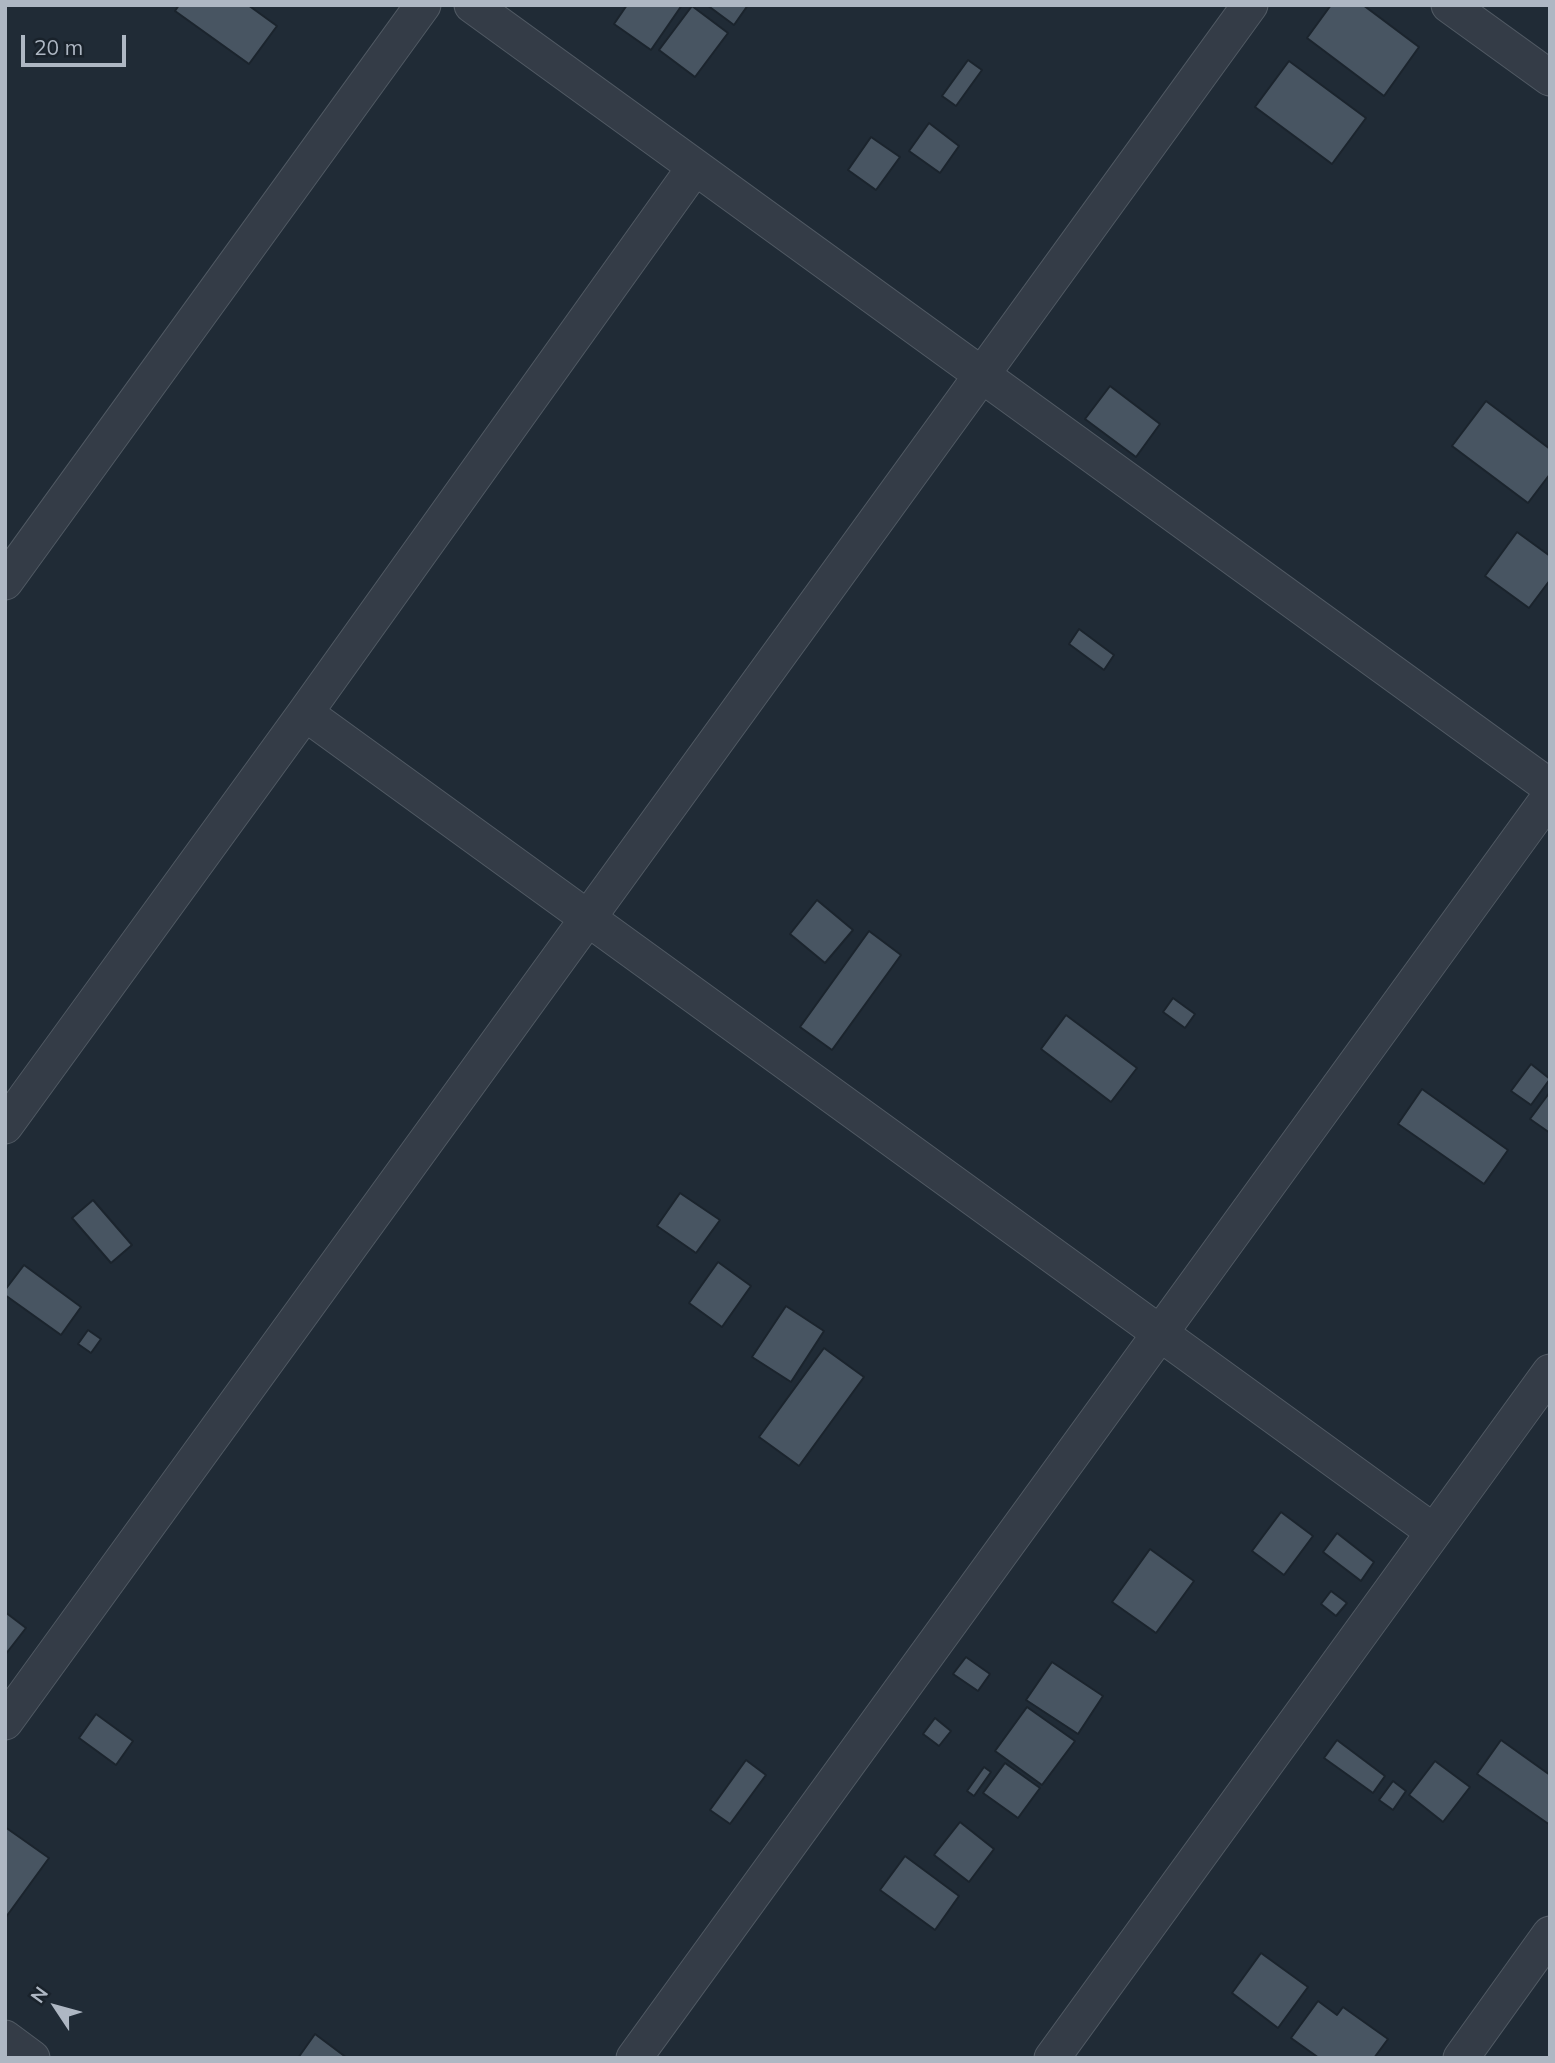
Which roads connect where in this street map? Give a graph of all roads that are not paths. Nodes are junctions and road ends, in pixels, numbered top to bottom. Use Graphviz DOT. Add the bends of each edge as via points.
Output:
graph roads {
  1 [pos="423,5"];
  2 [pos="472,5"];
  3 [pos="1250,5"];
  4 [pos="1449,5"];
  5 [pos="1550,78"];
  6 [pos="695,167"];
  7 [pos="982,375"];
  8 [pos="5,582"];
  9 [pos="305,713"];
  10 [pos="1550,787"];
  11 [pos="1550,796"];
  12 [pos="588,918"];
  13 [pos="5,1126"];
  14 [pos="1160,1333"];
  15 [pos="1550,1372"];
  16 [pos="1434,1532"];
  17 [pos="5,1722"];
  18 [pos="1550,1934"];
  19 [pos="5,2038"];
  20 [pos="32,2058"];
  21 [pos="634,2058"];
  22 [pos="1052,2058"];
  23 [pos="1461,2058"];
  1 -- 8 [label="street"];
  2 -- 6 [label="street"];
  3 -- 7 [label="street"];
  4 -- 5 [label="street"];
  6 -- 7 [label="street"];
  6 -- 9 [label="street"];
  7 -- 10 [label="street"];
  7 -- 12 [label="street"];
  9 -- 12 [label="street"];
  9 -- 13 [label="street"];
  11 -- 14 [label="street"];
  12 -- 14 [label="street"];
  12 -- 17 [label="street"];
  14 -- 16 [label="street"];
  14 -- 21 [label="street"];
  15 -- 16 [label="street"];
  16 -- 22 [label="street"];
  18 -- 23 [label="street"];
  19 -- 20 [label="street"];
}
